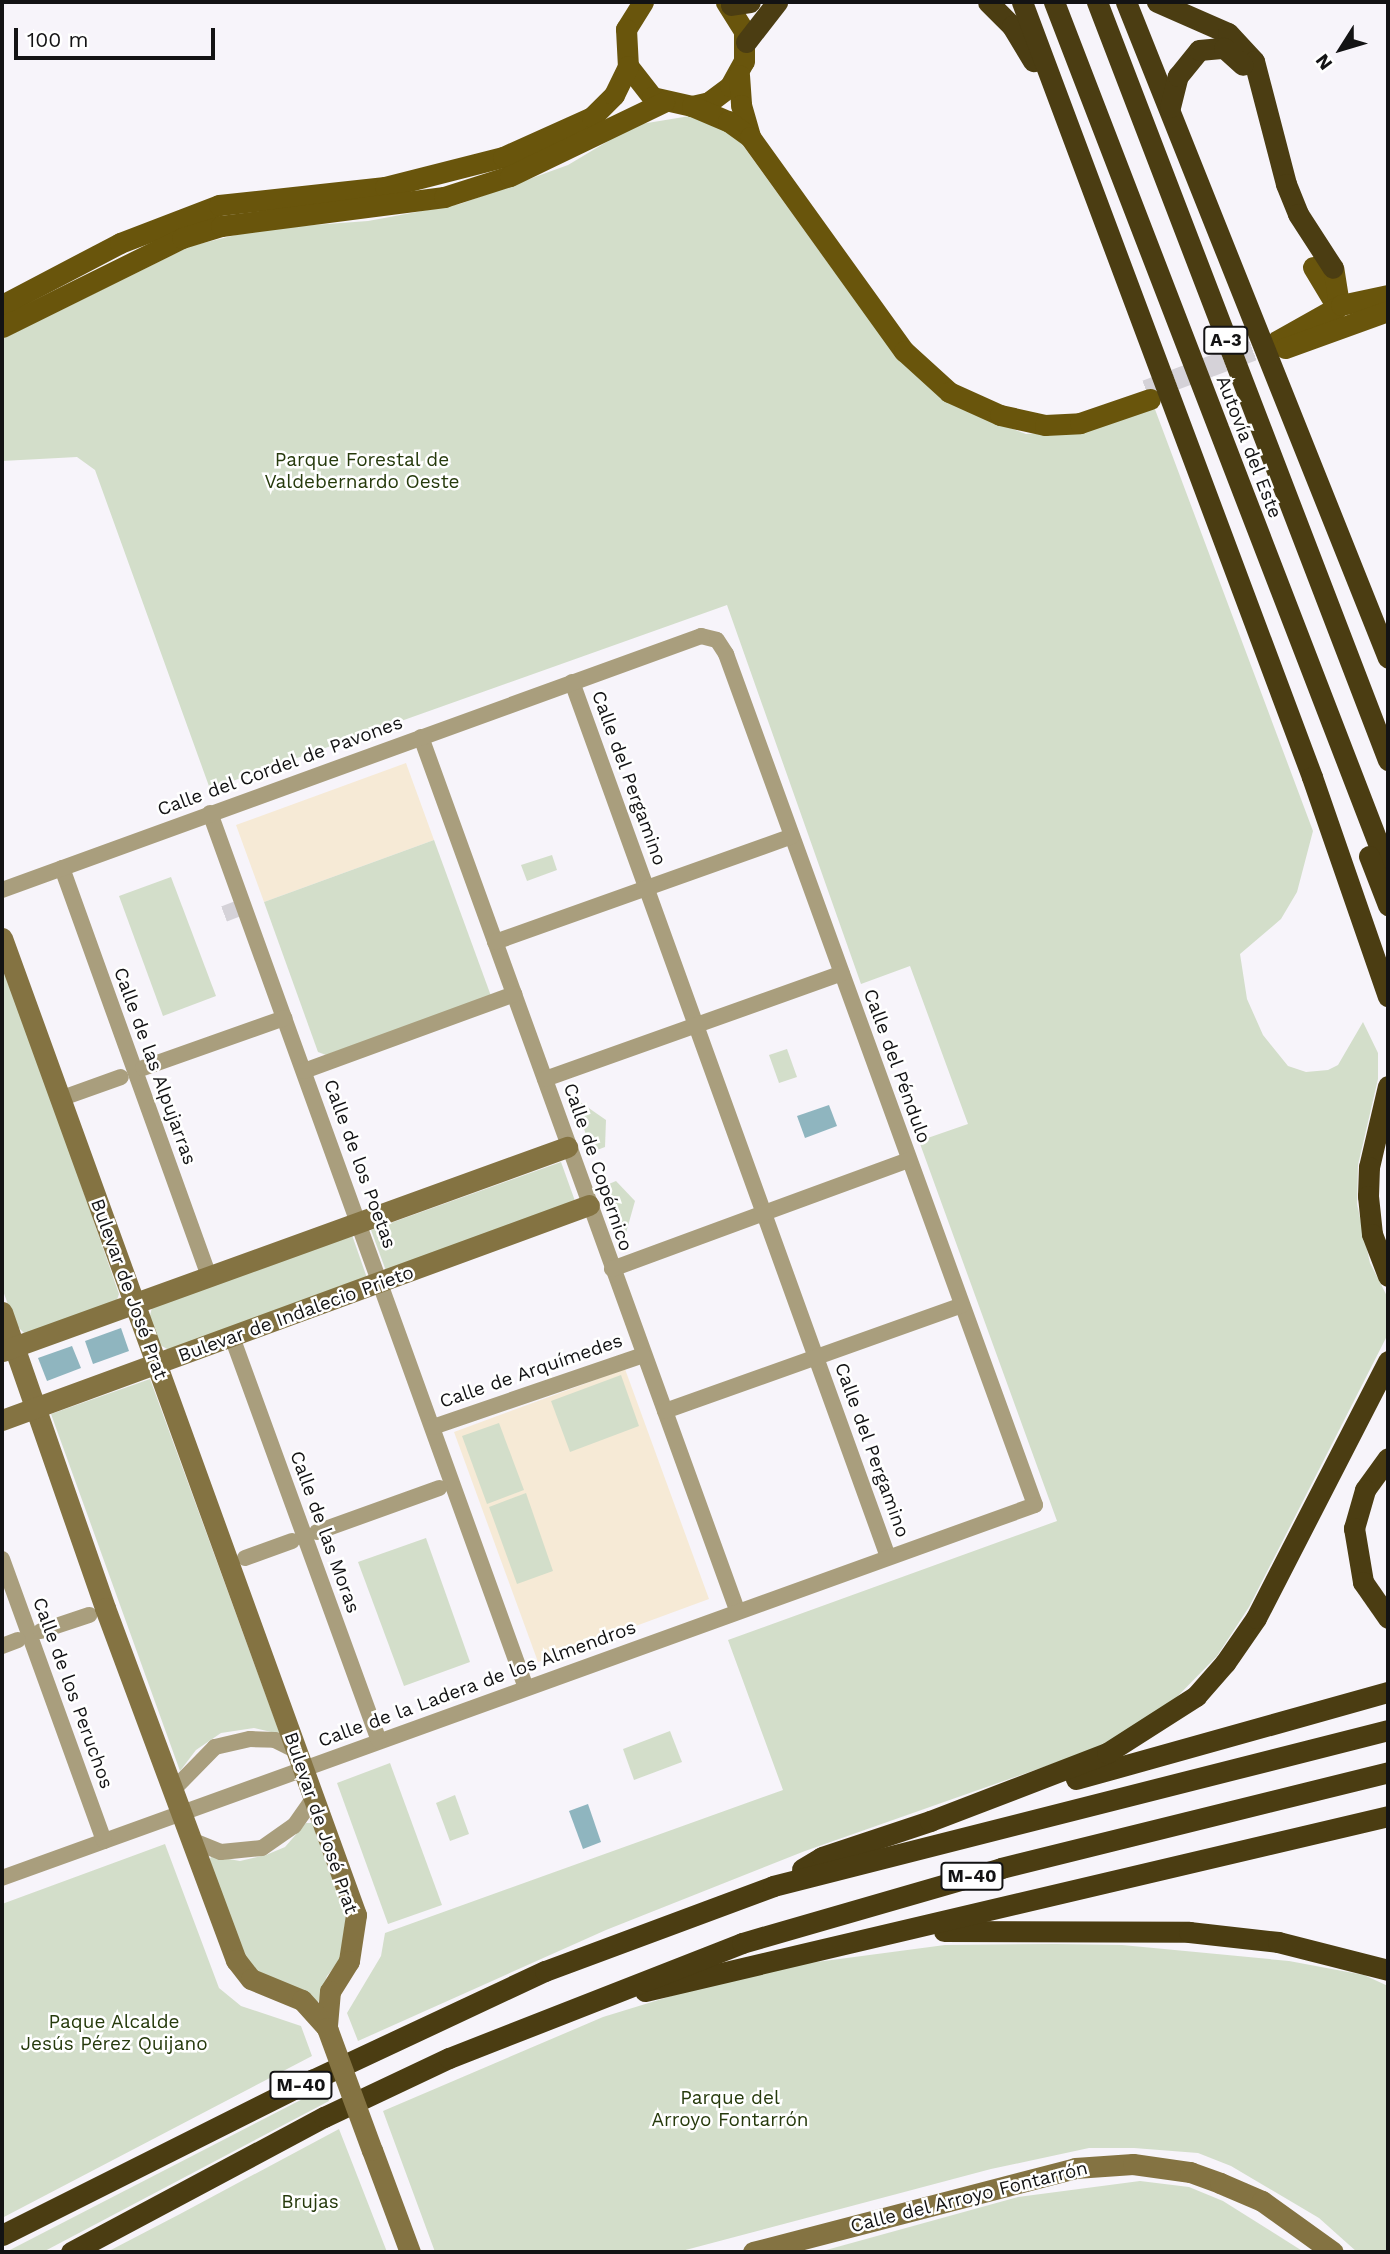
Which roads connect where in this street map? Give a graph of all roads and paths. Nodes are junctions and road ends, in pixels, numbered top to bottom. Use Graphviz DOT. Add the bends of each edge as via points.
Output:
graph roads {
  1 [pos="643,2"];
  2 [pos="777,2"];
  3 [pos="988,2"];
  4 [pos="1022,2"];
  5 [pos="1054,2"];
  6 [pos="1097,2"];
  7 [pos="1126,2"];
  8 [pos="1157,2"];
  9 [pos="736,3"];
  10 [pos="746,42"];
  11 [pos="628,66"];
  12 [pos="739,75"];
  13 [pos="1054,99"];
  14 [pos="664,102"];
  15 [pos="692,106"];
  16 [pos="1170,107"];
  17 [pos="750,137"];
  18 [pos="1323,268"];
  19 [pos="1385,302"];
  20 [pos="2,305"];
  21 [pos="1336,307"];
  22 [pos="2,327"];
  23 [pos="1285,343"];
  24 [pos="1148,394"];
  25 [pos="1238,481"];
  26 [pos="1388,658"];
  27 [pos="572,682"];
  28 [pos="421,737"];
  29 [pos="1388,760"];
  30 [pos="210,813"];
  31 [pos="792,836"];
  32 [pos="62,869"];
  33 [pos="1388,869"];
  34 [pos="647,888"];
  35 [pos="2,890"];
  36 [pos="1388,905"];
  37 [pos="2,939"];
  38 [pos="495,942"];
  39 [pos="842,973"];
  40 [pos="514,994"];
  41 [pos="1388,996"];
  42 [pos="284,1018"];
  43 [pos="697,1027"];
  44 [pos="143,1068"];
  45 [pos="304,1072"];
  46 [pos="121,1076"];
  47 [pos="545,1079"];
  48 [pos="1388,1086"];
  49 [pos="68,1096"];
  50 [pos="567,1147"];
  51 [pos="909,1160"];
  52 [pos="589,1205"];
  53 [pos="764,1214"];
  54 [pos="359,1223"];
  55 [pos="612,1269"];
  56 [pos="1388,1276"];
  57 [pos="209,1277"];
  58 [pos="381,1283"];
  59 [pos="133,1304"];
  60 [pos="962,1305"];
  61 [pos="2,1312"];
  62 [pos="232,1336"];
  63 [pos="8,1350"];
  64 [pos="643,1354"];
  65 [pos="817,1357"];
  66 [pos="1388,1361"];
  67 [pos="156,1365"];
  68 [pos="35,1408"];
  69 [pos="665,1411"];
  70 [pos="2,1420"];
  71 [pos="433,1427"];
  72 [pos="1388,1458"];
  73 [pos="439,1488"];
  74 [pos="317,1532"];
  75 [pos="292,1541"];
  76 [pos="888,1557"];
  77 [pos="245,1558"];
  78 [pos="2,1559"];
  79 [pos="737,1610"];
  80 [pos="89,1615"];
  81 [pos="1388,1618"];
  82 [pos="41,1631"];
  83 [pos="18,1640"];
  84 [pos="2,1646"];
  85 [pos="526,1688"];
  86 [pos="1388,1692"];
  87 [pos="1388,1730"];
  88 [pos="379,1741"];
  89 [pos="295,1750"];
  90 [pos="303,1771"];
  91 [pos="1388,1772"];
  92 [pos="173,1790"];
  93 [pos="313,1798"];
  94 [pos="181,1813"];
  95 [pos="1388,1816"];
  96 [pos="930,1821"];
  97 [pos="191,1840"];
  98 [pos="104,1841"];
  99 [pos="2,1878"];
  100 [pos="773,1886"];
  101 [pos="904,1930"];
  102 [pos="1388,1972"];
  103 [pos="564,2010"];
  104 [pos="327,2028"];
  105 [pos="2,2235"];
  106 [pos="71,2252"];
  107 [pos="410,2252"];
  108 [pos="753,2252"];
  109 [pos="1333,2252"];
  1 -- 11 [label="main road" via="626,29"];
  2 -- 10 [label="highway"];
  3 -- 13 [label="highway" via="1012,26"];
  4 -- 13 [label="highway"];
  5 -- 25 [label="highway, Autovía del Este / A-3"];
  6 -- 29 [label="highway, Autovía del Este / A-3"];
  7 -- 16 [label="highway"];
  8 -- 18 [label="highway" via="1228,33 1254,61 1286,184"];
  9 -- 10 [label="main road"];
  10 -- 12 [label="main road"];
  11 -- 14 [label="main road" via="642,88"];
  11 -- 20 [label="main road" via="614,95 592,117 503,157 385,187 219,205 121,243"];
  12 -- 15 [label="main road" via="719,96"];
  12 -- 17 [label="main road"];
  13 -- 41 [label="highway" via="1225,543"];
  14 -- 15 [label="main road"];
  14 -- 22 [label="main road" via="510,176 444,197 221,226 182,238"];
  15 -- 17 [label="main road" via="728,121"];
  16 -- 18 [label="highway" via="1178,76 1199,50 1224,48 1234,55 1249,78 1278,196"];
  16 -- 26 [label="highway"];
  17 -- 24 [label="main road" via="910,359 934,382 1000,415 1063,425"];
  18 -- 19 [label="main road"];
  18 -- 21 [label="main road"];
  18 -- 23 [label="main road" via="1312,301"];
  19 -- 21 [label="main road"];
  19 -- 23 [label="main road"];
  21 -- 23 [label="main road"];
  25 -- 33 [label="highway, Autovía del Este / A-3"];
  25 -- 36 [label="highway" via="1283,633"];
  27 -- 28 [label="street, Calle del Cordel de Pavones"];
  27 -- 31 [label="street, Calle del Péndulo" via="701,636 717,640"];
  27 -- 34 [label="street, Calle del Pergamino"];
  28 -- 30 [label="street, Calle del Cordel de Pavones"];
  28 -- 38 [label="street, Calle de Copérnico"];
  30 -- 32 [label="street, Calle del Cordel de Pavones"];
  30 -- 42 [label="street, Calle de los Poetas"];
  31 -- 34 [label="street, Calle del Pergamino"];
  31 -- 39 [label="street, Calle del Péndulo"];
  32 -- 35 [label="street, Calle del Cordel de Pavones"];
  32 -- 57 [label="street, Calle de las Alpujarras"];
  34 -- 38 [label="street, Calle del Pergamino"];
  34 -- 43 [label="street, Calle del Pergamino"];
  37 -- 59 [label="street, Bulevar de José Prat"];
  38 -- 40 [label="street, Calle de Copérnico"];
  39 -- 43 [label="street"];
  39 -- 51 [label="street, Calle del Péndulo"];
  40 -- 45 [label="street"];
  40 -- 47 [label="street, Calle de Copérnico"];
  42 -- 44 [label="street"];
  42 -- 45 [label="street, Calle de los Poetas"];
  43 -- 47 [label="street"];
  43 -- 53 [label="street, Calle del Pergamino"];
  45 -- 54 [label="street, Calle de los Poetas"];
  46 -- 49 [label="street"];
  47 -- 50 [label="street, Calle de Copérnico"];
  48 -- 56 [label="highway" via="1369,1167 1368,1196 1373,1234"];
  50 -- 52 [label="street, Calle de Copérnico"];
  50 -- 54 [label="street"];
  51 -- 53 [label="street"];
  51 -- 60 [label="street, Calle del Péndulo"];
  52 -- 55 [label="street, Calle de Copérnico"];
  52 -- 58 [label="street, Bulevar de Indalecio Prieto"];
  53 -- 55 [label="street"];
  53 -- 65 [label="street, Calle del Pergamino"];
  54 -- 57 [label="street"];
  54 -- 58 [label="street, Calle de los Poetas"];
  55 -- 64 [label="street, Calle de Copérnico"];
  57 -- 59 [label="street"];
  58 -- 62 [label="street, Bulevar de Indalecio Prieto"];
  58 -- 71 [label="street, Calle de los Poetas"];
  59 -- 63 [label="street"];
  59 -- 67 [label="street, Bulevar de José Prat"];
  60 -- 65 [label="street, Calle del Pergamino"];
  60 -- 76 [label="street, Calle del Péndulo" via="1035,1505"];
  61 -- 63 [label="street"];
  62 -- 67 [label="street, Bulevar de Indalecio Prieto"];
  62 -- 88 [label="street, Calle de las Moras"];
  63 -- 68 [label="street"];
  64 -- 69 [label="street, Calle de Copérnico"];
  64 -- 71 [label="street, Calle de Arquímedes"];
  65 -- 69 [label="street, Calle del Pergamino"];
  65 -- 76 [label="street, Calle del Pergamino"];
  66 -- 96 [label="highway" via="1256,1618 1226,1663 1196,1696 1107,1753"];
  67 -- 68 [label="street, Bulevar de Indalecio Prieto"];
  67 -- 89 [label="street, Bulevar de José Prat"];
  68 -- 70 [label="street, Bulevar de Indalecio Prieto"];
  68 -- 92 [label="street"];
  69 -- 79 [label="street, Calle de Copérnico"];
  71 -- 85 [label="street, Calle de los Poetas"];
  72 -- 81 [label="highway" via="1364,1490 1354,1528 1363,1583"];
  73 -- 74 [label="street"];
  75 -- 77 [label="street"];
  76 -- 79 [label="street, Calle de la Ladera de los Almendros"];
  78 -- 98 [label="street, Calle de los Peruchos"];
  79 -- 85 [label="street, Calle de la Ladera de los Almendros"];
  80 -- 82 [label="street"];
  83 -- 84 [label="street"];
  85 -- 88 [label="street, Calle de la Ladera de los Almendros"];
  86 -- 96 [label="highway"];
  87 -- 100 [label="highway, M-40" via="989,1827"];
  88 -- 90 [label="street, Calle de la Ladera de los Almendros"];
  89 -- 90 [label="street, Bulevar de José Prat"];
  89 -- 92 [label="street, Calle de la Ladera de los Almendros" via="275,1740 250,1739 215,1747"];
  90 -- 93 [label="street, Bulevar de José Prat"];
  90 -- 94 [label="street, Calle de la Ladera de los Almendros"];
  91 -- 103 [label="highway, M-40" via="859,1906 742,1943"];
  92 -- 94 [label="street"];
  93 -- 97 [label="street" via="294,1826 262,1849 221,1852"];
  93 -- 104 [label="street, Bulevar de José Prat" via="355,1915 349,1961 330,1991"];
  94 -- 97 [label="street"];
  94 -- 98 [label="street, Calle de la Ladera de los Almendros"];
  95 -- 101 [label="highway"];
  96 -- 100 [label="highway" via="822,1857"];
  97 -- 104 [label="street" via="236,1960 251,1979 302,2000"];
  98 -- 99 [label="street, Calle de la Ladera de los Almendros"];
  100 -- 105 [label="highway, M-40" via="545,1971 312,2080"];
  101 -- 102 [label="highway" via="1189,1931 1350,1957"];
  101 -- 103 [label="highway"];
  103 -- 106 [label="highway, M-40" via="324,2117"];
  104 -- 107 [label="street, bridge"];
  108 -- 109 [label="street, Calle del Arroyo Fontarrón" via="1075,2168 1133,2164 1190,2172 1231,2188 1262,2202"];
}
